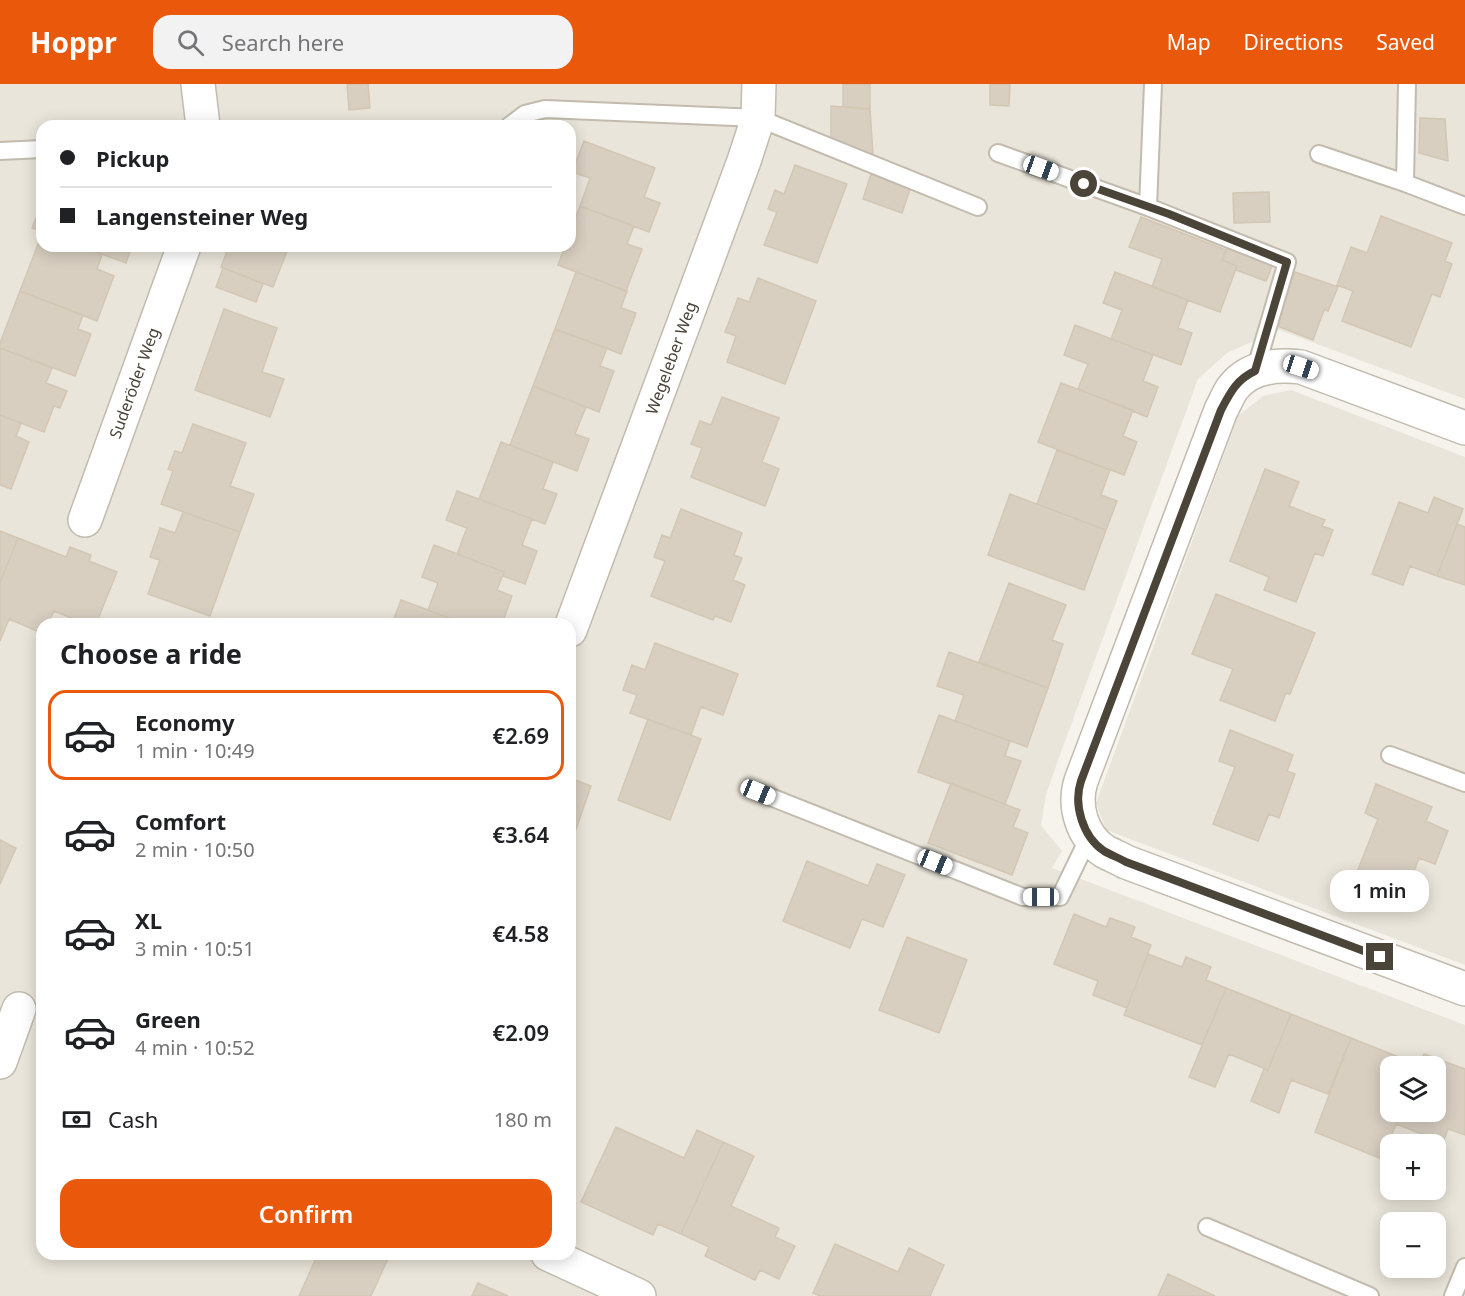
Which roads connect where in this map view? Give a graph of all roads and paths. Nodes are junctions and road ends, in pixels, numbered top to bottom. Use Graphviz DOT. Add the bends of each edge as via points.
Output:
graph roads {
  1 [pos="198,84"];
  2 [pos="759,84"];
  3 [pos="1153,84"];
  4 [pos="1407,84"];
  5 [pos="758,118"];
  6 [pos="202,120"];
  7 [pos="517,120"];
  8 [pos="36,149"];
  9 [pos="0,151"];
  10 [pos="998,153"];
  11 [pos="1319,154"];
  12 [pos="1405,183"];
  13 [pos="1465,206"];
  14 [pos="978,207"];
  15 [pos="1148,207"];
  16 [pos="182,252"];
  17 [pos="1255,371"];
  18 [pos="1465,428"];
  19 [pos="85,520"];
  20 [pos="574,618"];
  21 [pos="1390,755"];
  22 [pos="1465,783"];
  23 [pos="758,792"];
  24 [pos="1090,835"];
  25 [pos="1465,988"];
  26 [pos="20,1010"];
  27 [pos="0,1062"];
  28 [pos="1207,1227"];
  29 [pos="561,1260"];
  30 [pos="1465,1267"];
  31 [pos="639,1296"];
  32 [pos="1370,1296"];
  33 [pos="1453,1296"];
  1 -- 6 [label="street"];
  2 -- 5 [label="street, Wegeleber Weg"];
  3 -- 15 [label="lane"];
  4 -- 12 [label="lane"];
  5 -- 7 [label="lane" via="545,109"];
  5 -- 14 [label="lane"];
  5 -- 20 [label="street, Wegeleber Weg"];
  8 -- 9 [label="lane"];
  10 -- 15 [label="lane"];
  11 -- 12 [label="lane"];
  12 -- 13 [label="lane"];
  15 -- 17 [label="lane" via="1287,262"];
  16 -- 19 [label="street, Suderöder Weg"];
  17 -- 18 [label="street" via="1286,365 1301,367"];
  17 -- 24 [label="street" via="1232,389 1221,410 1081,781 1079,809"];
  21 -- 22 [label="lane"];
  23 -- 24 [label="lane" via="1023,897 1060,897"];
  24 -- 25 [label="street" via="1104,850 1126,862"];
  26 -- 27 [label="street"];
  28 -- 32 [label="lane"];
  29 -- 31 [label="street"];
  30 -- 33 [label="lane"];
}
